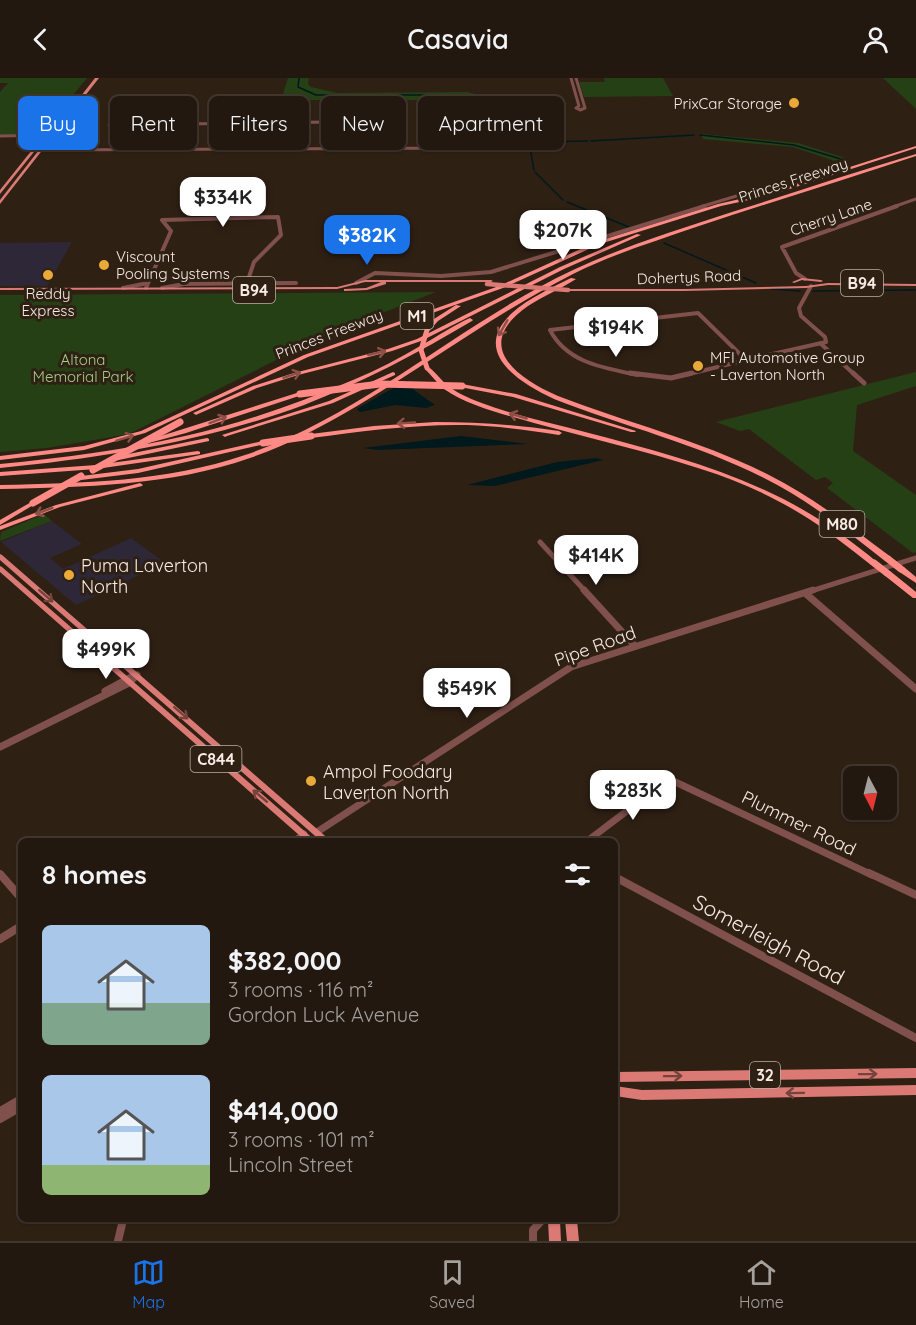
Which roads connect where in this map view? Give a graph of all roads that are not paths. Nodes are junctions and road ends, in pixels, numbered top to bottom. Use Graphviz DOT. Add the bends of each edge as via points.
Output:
graph roads {
  1 [pos="91,78"];
  2 [pos="97,78"];
  3 [pos="574,78"];
  4 [pos="76,96"];
  5 [pos="83,96"];
  6 [pos="580,99"];
  7 [pos="321,123"];
  8 [pos="197,124"];
  9 [pos="0,136"];
  10 [pos="18,136"];
  11 [pos="916,147"];
  12 [pos="321,149"];
  13 [pos="33,150"];
  14 [pos="41,150"];
  15 [pos="197,150"];
  16 [pos="916,155"];
  17 [pos="753,191"];
  18 [pos="0,193"];
  19 [pos="770,193"];
  20 [pos="916,200"];
  21 [pos="0,203"];
  22 [pos="676,222"];
  23 [pos="657,239"];
  24 [pos="796,273"];
  25 [pos="389,274"];
  26 [pos="549,274"];
  27 [pos="807,279"];
  28 [pos="794,281"];
  29 [pos="247,283"];
  30 [pos="273,283"];
  31 [pos="296,283"];
  32 [pos="356,283"];
  33 [pos="370,284"];
  34 [pos="916,284"];
  35 [pos="812,286"];
  36 [pos="146,287"];
  37 [pos="284,287"];
  38 [pos="801,287"];
  39 [pos="162,288"];
  40 [pos="569,288"];
  41 [pos="0,290"];
  42 [pos="363,290"];
  43 [pos="806,293"];
  44 [pos="453,344"];
  45 [pos="820,344"];
  46 [pos="746,361"];
  47 [pos="864,383"];
  48 [pos="263,443"];
  49 [pos="247,457"];
  50 [pos="0,462"];
  51 [pos="93,470"];
  52 [pos="0,473"];
  53 [pos="81,476"];
  54 [pos="0,483"];
  55 [pos="0,487"];
  56 [pos="793,493"];
  57 [pos="780,499"];
  58 [pos="0,521"];
  59 [pos="11,524"];
  60 [pos="0,530"];
  61 [pos="540,542"];
  62 [pos="0,556"];
  63 [pos="916,558"];
  64 [pos="874,563"];
  65 [pos="0,568"];
  66 [pos="916,581"];
  67 [pos="805,593"];
  68 [pos="916,596"];
  69 [pos="635,646"];
  70 [pos="137,675"];
  71 [pos="127,681"];
  72 [pos="916,690"];
  73 [pos="0,747"];
  74 [pos="317,832"];
  75 [pos="304,834"];
  76 [pos="298,838"];
  77 [pos="308,838"];
  78 [pos="315,838"];
  79 [pos="324,838"];
  80 [pos="591,838"];
  81 [pos="0,874"];
  82 [pos="618,879"];
  83 [pos="18,895"];
  84 [pos="916,895"];
  85 [pos="18,928"];
  86 [pos="0,939"];
  87 [pos="916,1038"];
  88 [pos="916,1073"];
  89 [pos="618,1077"];
  90 [pos="916,1090"];
  91 [pos="618,1091"];
  92 [pos="18,1101"];
  93 [pos="18,1109"];
  94 [pos="0,1111"];
  95 [pos="0,1119"];
  96 [pos="123,1222"];
  97 [pos="540,1222"];
  98 [pos="554,1222"];
  99 [pos="572,1222"];
  100 [pos="118,1241"];
  101 [pos="533,1241"];
  102 [pos="555,1241"];
  103 [pos="573,1241"];
  1 -- 4 [label="main road"];
  2 -- 5 [label="main road"];
  3 -- 6 [label="street"];
  7 -- 8 [label="street"];
  9 -- 10 [label="street"];
  11 -- 19 [label="highway, Princes Freeway / M1"];
  12 -- 15 [label="street"];
  13 -- 18 [label="main road"];
  14 -- 21 [label="main road"];
  16 -- 23 [label="highway, Princes Freeway / M1"];
  17 -- 25 [label="street" via="491,272 448,276"];
  19 -- 22 [label="highway, Princes Freeway / M1"];
  50 -- 19 [label="highway, Princes Freeway / M1, one-way" via="137,434 306,356 501,287 598,243"];
  20 -- 24 [label="street, Cherry Lane" via="782,247"];
  22 -- 26 [label="highway, Princes Freeway / M1"];
  57 -- 22 [label="highway, one-way, bridge" via="693,465 476,403 446,387 428,368 421,350 427,330 443,314 460,305 585,253"];
  23 -- 44 [label="highway, Princes Freeway / M1" via="554,282"];
  23 -- 56 [label="highway, one-way" via="572,279 516,313 498,336 501,357 519,377 552,396 728,460"];
  24 -- 27 [label="street, Cherry Lane"];
  24 -- 28 [label="street"];
  25 -- 32 [label="street" via="372,274"];
  25 -- 33 [label="street" via="372,275"];
  26 -- 50 [label="highway, M1" via="395,364 291,409 160,445 84,457"];
  51 -- 26 [label="highway, one-way, bridge" via="180,422 266,384 419,340"];
  27 -- 28 [label="main road, B94"];
  27 -- 34 [label="main road, B94"];
  27 -- 35 [label="main road" via="813,282"];
  28 -- 38 [label="main road"];
  28 -- 40 [label="main road, Dohertys Road / B94" via="704,287"];
  29 -- 30 [label="street"];
  29 -- 36 [label="street" via="254,262 281,235 278,217 162,219 171,231"];
  29 -- 39 [label="street"];
  30 -- 31 [label="street"];
  30 -- 37 [label="street"];
  32 -- 33 [label="main road, Dohertys Road / B94"];
  32 -- 37 [label="main road, Dohertys Road / B94" via="340,288"];
  32 -- 42 [label="main road" via="355,287"];
  33 -- 40 [label="main road, Dohertys Road / B94, bridge" via="489,283"];
  33 -- 42 [label="main road, Dohertys Road / B94"];
  34 -- 35 [label="main road, B94"];
  35 -- 38 [label="main road, B94"];
  35 -- 43 [label="street"];
  36 -- 39 [label="main road, Dohertys Road / B94"];
  36 -- 41 [label="main road, Dohertys Road / B94"];
  36 -- 42 [label="main road, Dohertys Road / B94"];
  37 -- 39 [label="main road, Dohertys Road / B94"];
  38 -- 40 [label="main road, Dohertys Road / B94" via="609,291"];
  38 -- 43 [label="street"];
  43 -- 45 [label="street" via="799,308 801,316 827,339"];
  44 -- 49 [label="highway, M1" via="339,412"];
  44 -- 52 [label="highway, M1" via="360,390 255,427 128,457"];
  45 -- 46 [label="street"];
  45 -- 47 [label="street"];
  46 -- 46 [label="street" via="657,378 608,368 563,350 550,330 698,313"];
  48 -- 52 [label="highway" via="96,467"];
  48 -- 54 [label="highway" via="114,475"];
  57 -- 48 [label="highway, one-way, bridge" via="690,467 579,437 484,423 429,422"];
  49 -- 55 [label="highway, M1" via="144,480"];
  49 -- 59 [label="highway, one-way" via="77,500"];
  50 -- 56 [label="highway, one-way, bridge" via="87,453 156,439 300,394 376,383 420,382 537,401 703,453"];
  51 -- 53 [label="highway"];
  53 -- 58 [label="highway, bridge"];
  56 -- 66 [label="highway, M80, bridge" via="842,524"];
  57 -- 64 [label="highway, M80"];
  59 -- 60 [label="highway"];
  61 -- 69 [label="street"];
  62 -- 70 [label="main road, C844, one-way"];
  63 -- 67 [label="street, Pipe Road"];
  64 -- 68 [label="highway, M80, bridge"];
  65 -- 71 [label="main road, C844"];
  67 -- 69 [label="street, Pipe Road"];
  67 -- 72 [label="street"];
  69 -- 74 [label="street, Pipe Road" via="561,671"];
  70 -- 71 [label="street"];
  70 -- 74 [label="main road, C844, one-way"];
  71 -- 73 [label="street"];
  75 -- 71 [label="main road, C844, one-way"];
  74 -- 75 [label="main road"];
  74 -- 78 [label="main road"];
  74 -- 79 [label="main road, C844"];
  75 -- 76 [label="street"];
  75 -- 77 [label="main road, C844"];
  80 -- 84 [label="street, Plummer Road" via="669,779"];
  81 -- 83 [label="street"];
  82 -- 87 [label="street, Somerleigh Road"];
  85 -- 86 [label="street"];
  89 -- 88 [label="main road, 32, one-way"];
  90 -- 91 [label="main road, 32, one-way" via="642,1095"];
  92 -- 94 [label="street"];
  93 -- 95 [label="street"];
  96 -- 100 [label="street"];
  97 -- 101 [label="street" via="533,1230"];
  98 -- 102 [label="main road"];
  99 -- 103 [label="main road"];
}
